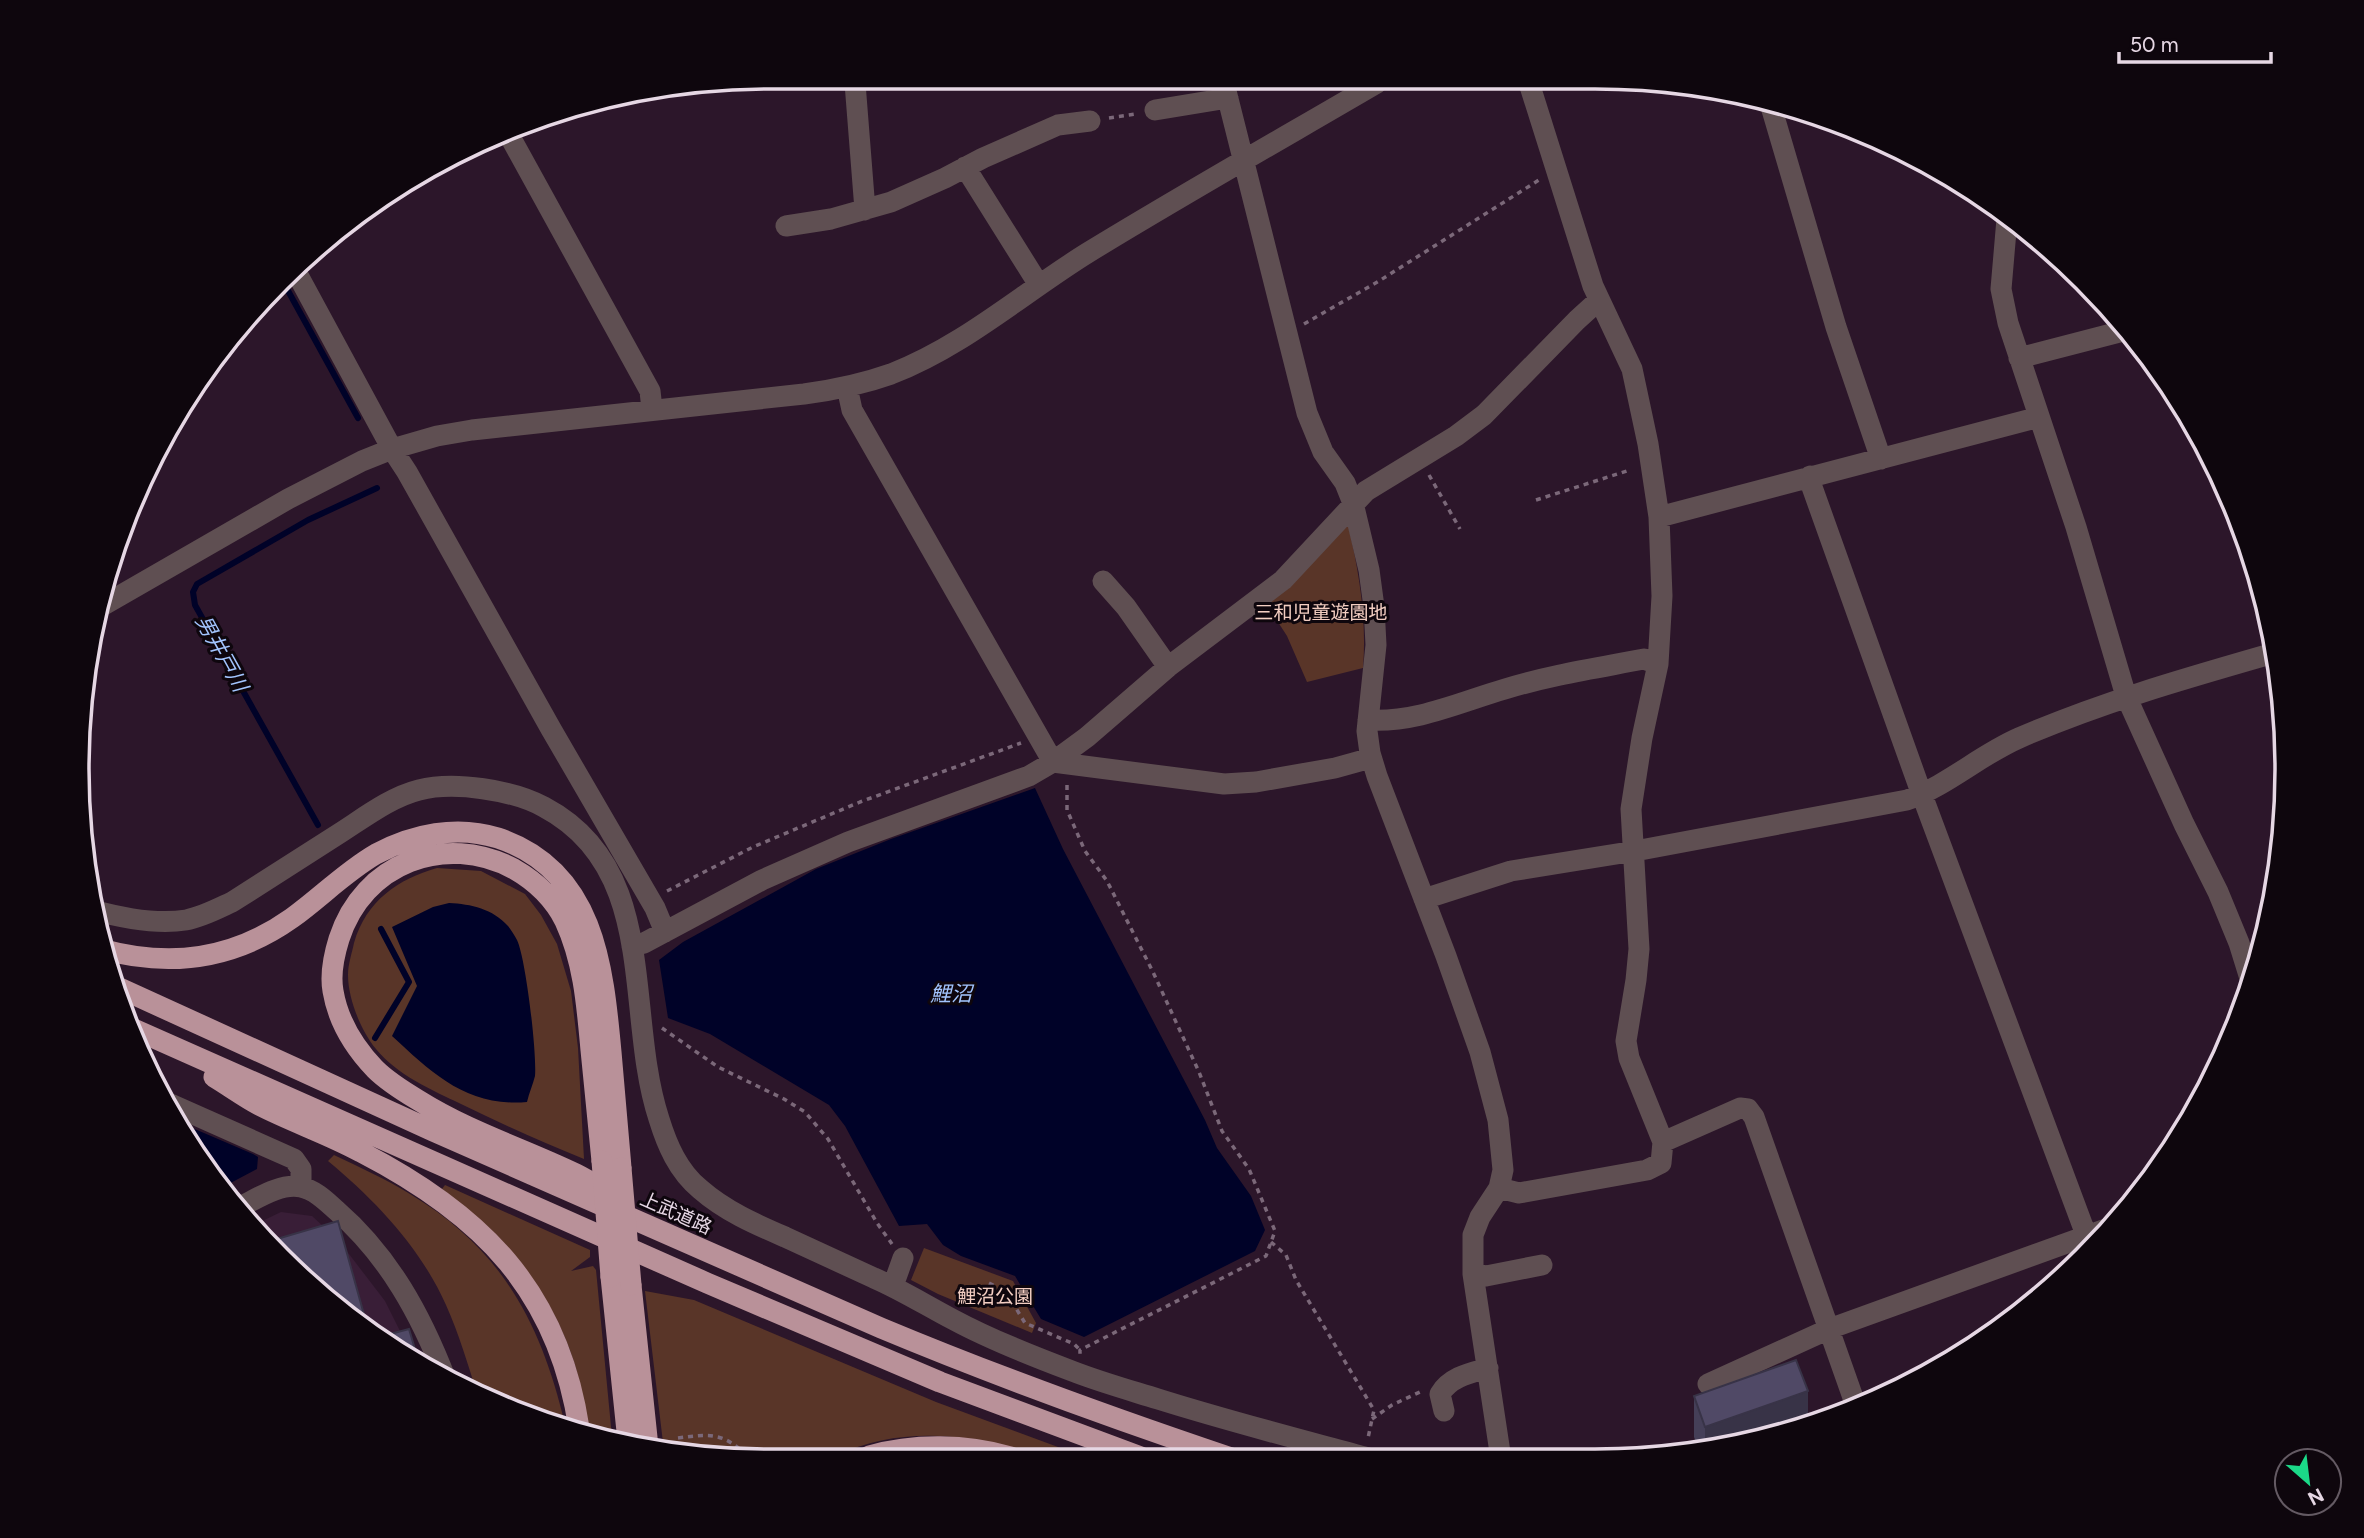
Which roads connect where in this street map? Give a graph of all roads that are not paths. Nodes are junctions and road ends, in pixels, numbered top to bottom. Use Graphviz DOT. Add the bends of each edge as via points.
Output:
graph roads {
  1 [pos="855,89"];
  2 [pos="1367,89"];
  3 [pos="1530,89"];
  4 [pos="1226,91"];
  5 [pos="1155,110"];
  6 [pos="1773,113"];
  7 [pos="1090,121"];
  8 [pos="512,140"];
  9 [pos="1243,161"];
  10 [pos="965,167"];
  11 [pos="865,210"];
  12 [pos="786,226"];
  13 [pos="2006,228"];
  14 [pos="299,278"];
  15 [pos="1038,285"];
  16 [pos="1599,300"];
  17 [pos="2116,333"];
  18 [pos="2019,358"];
  19 [pos="847,387"];
  20 [pos="652,409"];
  21 [pos="2039,417"];
  22 [pos="392,449"];
  23 [pos="1881,459"];
  24 [pos="1810,476"];
  25 [pos="1353,503"];
  26 [pos="1659,517"];
  27 [pos="1103,581"];
  28 [pos="110,601"];
  29 [pos="2265,656"];
  30 [pos="1658,664"];
  31 [pos="1168,667"];
  32 [pos="2126,696"];
  33 [pos="1368,720"];
  34 [pos="1371,758"];
  35 [pos="1062,763"];
  36 [pos="1922,794"];
  37 [pos="1634,851"];
  38 [pos="1424,899"];
  39 [pos="105,913"];
  40 [pos="666,932"];
  41 [pos="632,946"];
  42 [pos="114,952"];
  43 [pos="2246,965"];
  44 [pos="127,991"];
  45 [pos="143,1033"];
  46 [pos="151,1037"];
  47 [pos="179,1108"];
  48 [pos="1663,1142"];
  49 [pos="611,1164"];
  50 [pos="301,1187"];
  51 [pos="1499,1188"];
  52 [pos="247,1204"];
  53 [pos="2087,1238"];
  54 [pos="2081,1244"];
  55 [pos="902,1258"];
  56 [pos="726,1260"];
  57 [pos="1542,1265"];
  58 [pos="1473,1275"];
  59 [pos="621,1281"];
  60 [pos="893,1286"];
  61 [pos="1829,1329"];
  62 [pos="439,1363"];
  63 [pos="1488,1368"];
  64 [pos="1708,1384"];
  65 [pos="1853,1398"];
  66 [pos="1444,1411"];
  67 [pos="577,1421"];
  68 [pos="628,1434"];
  69 [pos="646,1438"];
  70 [pos="900,1449"];
  71 [pos="964,1449"];
  72 [pos="1120,1449"];
  73 [pos="1204,1449"];
  74 [pos="1333,1449"];
  75 [pos="1500,1449"];
  1 -- 11 [label="street"];
  2 -- 9 [label="street"];
  3 -- 16 [label="street"];
  4 -- 5 [label="street"];
  4 -- 9 [label="street"];
  6 -- 23 [label="street" via="1836,327"];
  7 -- 10 [label="street" via="1058,125"];
  8 -- 20 [label="street" via="650,391"];
  9 -- 15 [label="street"];
  9 -- 25 [label="street" via="1307,413 1323,452"];
  10 -- 11 [label="street"];
  10 -- 15 [label="street"];
  11 -- 12 [label="street"];
  13 -- 18 [label="street" via="2001,289"];
  14 -- 22 [label="street"];
  15 -- 19 [label="street" via="926,358"];
  16 -- 25 [label="street" via="1497,404"];
  16 -- 26 [label="street" via="1632,369"];
  17 -- 18 [label="street"];
  18 -- 21 [label="street"];
  19 -- 20 [label="street"];
  19 -- 35 [label="street" via="852,410 1036,734"];
  20 -- 22 [label="street" via="472,430"];
  21 -- 23 [label="street"];
  21 -- 32 [label="street"];
  22 -- 28 [label="street" via="288,499"];
  22 -- 40 [label="street"];
  23 -- 24 [label="street"];
  24 -- 26 [label="street"];
  24 -- 36 [label="street"];
  25 -- 31 [label="street" via="1283,580"];
  25 -- 33 [label="street" via="1374,607 1376,645"];
  26 -- 30 [label="street" via="1662,606"];
  27 -- 31 [label="street"];
  29 -- 32 [label="street"];
  30 -- 33 [label="street" via="1644,659 1617,664 1504,689 1411,718"];
  30 -- 37 [label="street" via="1631,808"];
  31 -- 35 [label="street"];
  32 -- 36 [label="street" via="2016,739"];
  32 -- 43 [label="street" via="2218,892"];
  33 -- 34 [label="street"];
  34 -- 35 [label="street" via="1269,780 1224,784"];
  34 -- 38 [label="street"];
  35 -- 40 [label="street" via="848,842 762,880"];
  36 -- 37 [label="street"];
  36 -- 53 [label="street"];
  37 -- 38 [label="street" via="1511,871"];
  37 -- 48 [label="street" via="1639,948 1626,1051"];
  38 -- 51 [label="street" via="1490,1089 1503,1170"];
  39 -- 41 [label="street" via="169,921 208,914 376,810 408,793 439,786 518,796 571,825 614,878"];
  40 -- 41 [label="street"];
  41 -- 60 [label="street" via="650,1093 666,1141 690,1180 736,1215"];
  42 -- 49 [label="highway" via="172,959 229,951 272,931 356,866 395,845 442,832 488,835 510,842 564,881 596,944 606,1004"];
  44 -- 56 [label="highway, 上武道路"];
  45 -- 46 [label="highway"];
  46 -- 67 [label="highway" via="259,1105 363,1153 440,1199 482,1233 519,1276 544,1316 566,1372"];
  46 -- 72 [label="highway" via="719,1289 940,1382"];
  47 -- 50 [label="street" via="294,1159 301,1169"];
  48 -- 51 [label="street" via="1661,1163 1647,1170 1519,1193"];
  48 -- 61 [label="street" via="1740,1108 1748,1109"];
  49 -- 56 [label="highway" via="584,981 564,918 550,898 499,861 459,853 419,858 364,891 346,919 332,988 338,1014 352,1041 376,1071 436,1112 576,1174"];
  49 -- 59 [label="highway, bridge"];
  50 -- 52 [label="street" via="280,1189"];
  50 -- 62 [label="street" via="314,1192 351,1223 384,1260 420,1320"];
  51 -- 58 [label="street" via="1473,1235"];
  54 -- 61 [label="street"];
  55 -- 60 [label="street"];
  56 -- 73 [label="highway, 上武道路" via="955,1359"];
  57 -- 58 [label="street"];
  58 -- 63 [label="street"];
  59 -- 68 [label="highway"];
  59 -- 69 [label="highway"];
  60 -- 74 [label="street" via="967,1327 1075,1373"];
  61 -- 64 [label="street"];
  61 -- 65 [label="street"];
  63 -- 66 [label="street" via="1444,1386 1440,1394"];
  63 -- 75 [label="street"];
  70 -- 71 [label="highway"];
}
